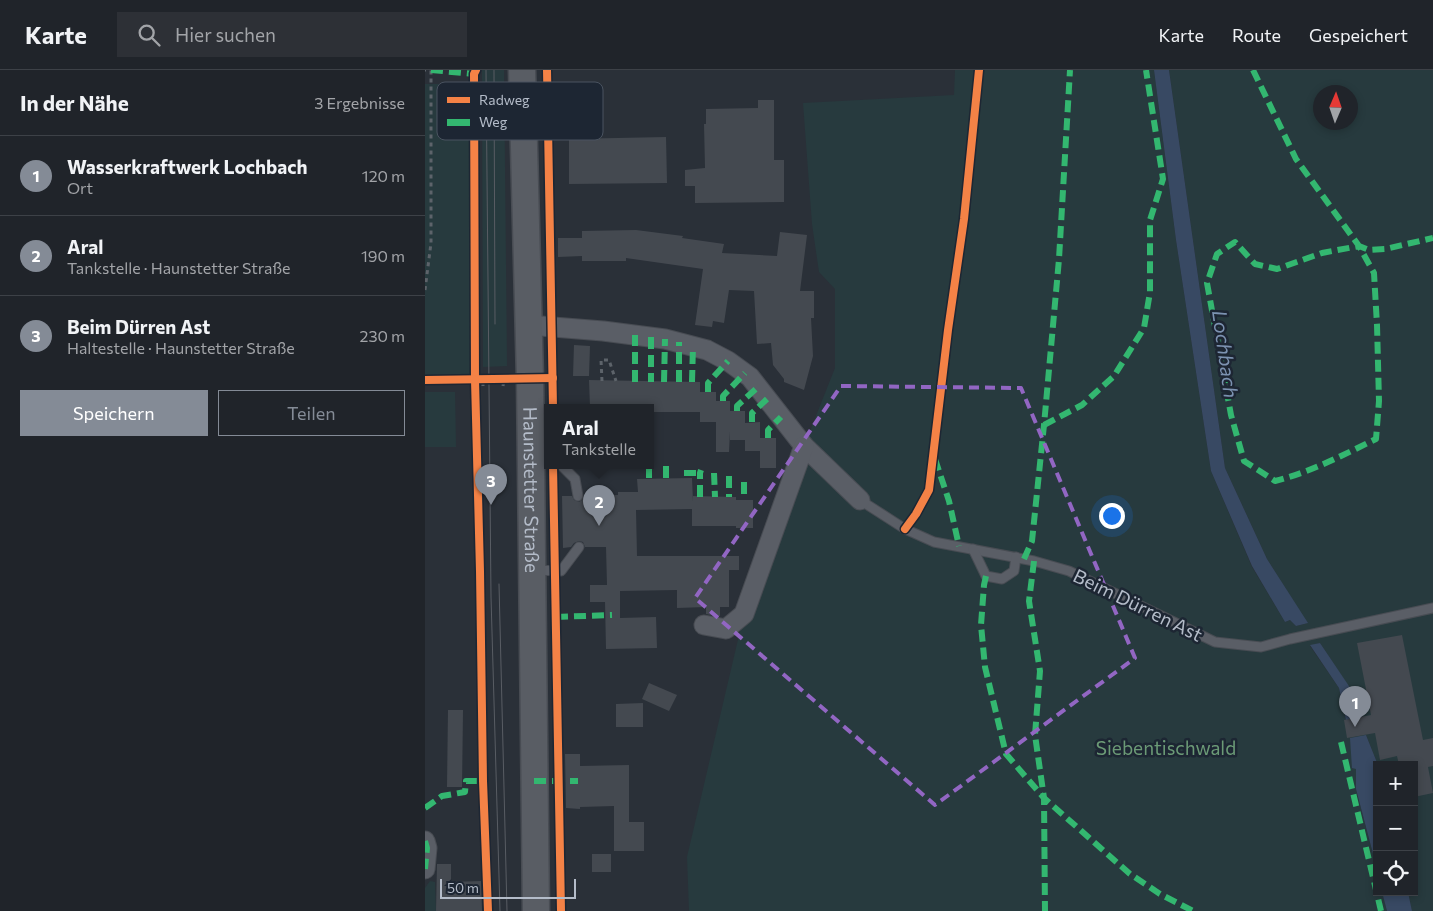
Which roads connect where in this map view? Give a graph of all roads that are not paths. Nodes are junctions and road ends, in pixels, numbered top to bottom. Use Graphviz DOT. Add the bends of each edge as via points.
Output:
graph roads {
  1 [pos="524,140"];
  2 [pos="528,325"];
  3 [pos="804,446"];
  4 [pos="565,469"];
  5 [pos="578,496"];
  6 [pos="860,500"];
  7 [pos="579,547"];
  8 [pos="973,548"];
  9 [pos="1016,557"];
  10 [pos="532,570"];
  11 [pos="1433,608"];
  12 [pos="704,625"];
  13 [pos="425,841"];
  14 [pos="425,869"];
  15 [pos="536,911"];
  1 -- 2 [label="main road, Haunstetter Straße"];
  2 -- 3 [label="street, Beim Dürren Ast" via="651,337 707,350 728,360 750,377"];
  2 -- 10 [label="main road, Haunstetter Straße" via="535,455"];
  3 -- 6 [label="street, Beim Dürren Ast"];
  3 -- 12 [label="street" via="744,614 726,629"];
  4 -- 5 [label="lane" via="575,479"];
  6 -- 8 [label="lane, Beim Dürren Ast" via="905,529 933,542"];
  7 -- 10 [label="lane" via="561,571"];
  8 -- 9 [label="lane, Beim Dürren Ast"];
  8 -- 9 [label="lane" via="986,576 1002,579 1014,571"];
  9 -- 11 [label="lane, Beim Dürren Ast" via="1069,571 1215,642 1261,647"];
  10 -- 15 [label="main road, Haunstetter Straße"];
  13 -- 14 [label="street"];
}
